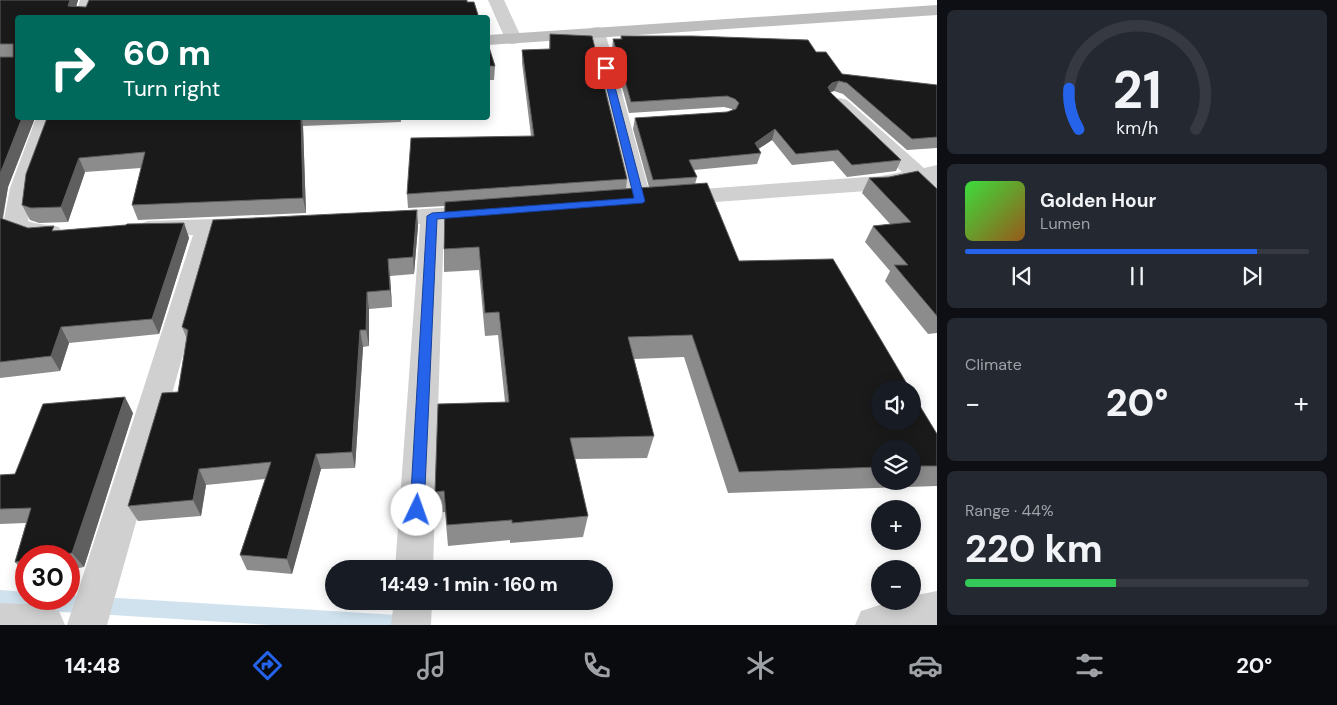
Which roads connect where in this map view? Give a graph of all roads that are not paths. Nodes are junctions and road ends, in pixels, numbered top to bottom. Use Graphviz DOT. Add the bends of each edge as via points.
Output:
graph roads {
  1 [pos="88,0"];
  2 [pos="94,0"];
  3 [pos="496,0"];
  4 [pos="937,10"];
  5 [pos="83,15"];
  6 [pos="597,32"];
  7 [pos="513,39"];
  8 [pos="490,40"];
  9 [pos="835,99"];
  10 [pos="45,120"];
  11 [pos="928,174"];
  12 [pos="10,189"];
  13 [pos="937,192"];
  14 [pos="502,211"];
  15 [pos="432,216"];
  16 [pos="354,220"];
  17 [pos="266,225"];
  18 [pos="207,228"];
  19 [pos="127,229"];
  20 [pos="70,231"];
  21 [pos="414,560"];
  22 [pos="412,610"];
  23 [pos="937,610"];
  24 [pos="0,623"];
  25 [pos="45,625"];
  26 [pos="87,625"];
  27 [pos="411,625"];
  28 [pos="875,625"];
  1 -- 2 [label="street"];
  1 -- 5 [label="street"];
  3 -- 7 [label="street"];
  4 -- 6 [label="street"];
  6 -- 7 [label="street"];
  6 -- 11 [label="street" via="630,121 630,201 881,183"];
  7 -- 8 [label="street"];
  9 -- 11 [label="street"];
  10 -- 12 [label="street"];
  11 -- 13 [label="street"];
  12 -- 20 [label="street" via="15,224 37,233"];
  14 -- 15 [label="street"];
  15 -- 16 [label="street"];
  15 -- 21 [label="street"];
  17 -- 18 [label="street"];
  18 -- 19 [label="street"];
  18 -- 26 [label="street"];
  22 -- 27 [label="street"];
  23 -- 28 [label="street"];
  24 -- 25 [label="street"];
}
